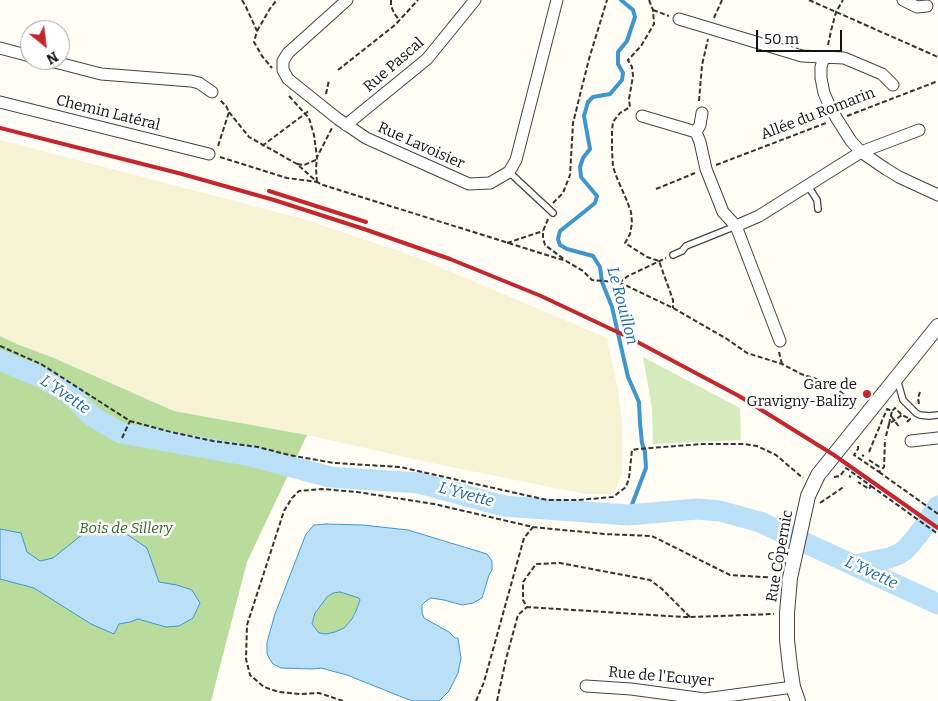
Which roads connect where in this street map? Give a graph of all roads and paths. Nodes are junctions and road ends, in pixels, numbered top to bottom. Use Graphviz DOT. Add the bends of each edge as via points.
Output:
graph roads {
  1 [pos="242,0"];
  2 [pos="277,0"];
  3 [pos="347,0"];
  4 [pos="391,0"];
  5 [pos="418,0"];
  6 [pos="475,0"];
  7 [pos="557,0"];
  8 [pos="607,0"];
  9 [pos="649,0"];
  10 [pos="722,0"];
  11 [pos="809,0"];
  12 [pos="843,0"];
  13 [pos="903,0"];
  14 [pos="927,6"];
  15 [pos="653,10"];
  16 [pos="836,12"];
  17 [pos="679,19"];
  18 [pos="400,20"];
  19 [pos="710,28"];
  20 [pos="257,31"];
  21 [pos="0,48"];
  22 [pos="20,53"];
  23 [pos="824,57"];
  24 [pos="938,57"];
  25 [pos="70,66"];
  26 [pos="283,70"];
  27 [pos="338,70"];
  28 [pos="329,80"];
  29 [pos="938,81"];
  30 [pos="893,85"];
  31 [pos="212,92"];
  32 [pos="286,93"];
  33 [pos="0,102"];
  34 [pos="318,103"];
  35 [pos="229,112"];
  36 [pos="305,113"];
  37 [pos="702,113"];
  38 [pos="642,116"];
  39 [pos="836,119"];
  40 [pos="342,122"];
  41 [pos="919,130"];
  42 [pos="696,132"];
  43 [pos="262,146"];
  44 [pos="861,152"];
  45 [pos="212,155"];
  46 [pos="317,158"];
  47 [pos="297,164"];
  48 [pos="706,169"];
  49 [pos="510,172"];
  50 [pos="317,182"];
  51 [pos="808,186"];
  52 [pos="656,189"];
  53 [pos="938,194"];
  54 [pos="818,209"];
  55 [pos="552,212"];
  56 [pos="736,226"];
  57 [pos="543,231"];
  58 [pos="507,243"];
  59 [pos="673,255"];
  60 [pos="566,261"];
  61 [pos="659,261"];
  62 [pos="619,283"];
  63 [pos="673,308"];
  64 [pos="938,326"];
  65 [pos="780,341"];
  66 [pos="0,346"];
  67 [pos="897,377"];
  68 [pos="920,392"];
  69 [pos="921,408"];
  70 [pos="892,411"];
  71 [pos="902,414"];
  72 [pos="938,414"];
  73 [pos="891,416"];
  74 [pos="865,417"];
  75 [pos="894,420"];
  76 [pos="130,421"];
  77 [pos="907,422"];
  78 [pos="889,424"];
  79 [pos="900,428"];
  80 [pos="122,438"];
  81 [pos="938,438"];
  82 [pos="856,440"];
  83 [pos="911,440"];
  84 [pos="869,452"];
  85 [pos="869,460"];
  86 [pos="882,469"];
  87 [pos="879,472"];
  88 [pos="833,478"];
  89 [pos="858,482"];
  90 [pos="812,486"];
  91 [pos="845,486"];
  92 [pos="871,486"];
  93 [pos="819,503"];
  94 [pos="938,514"];
  95 [pos="533,527"];
  96 [pos="938,534"];
  97 [pos="772,556"];
  98 [pos="794,559"];
  99 [pos="790,578"];
  100 [pos="527,607"];
  101 [pos="786,613"];
  102 [pos="690,617"];
  103 [pos="586,686"];
  104 [pos="793,687"];
  105 [pos="343,701"];
  106 [pos="476,701"];
  107 [pos="497,701"];
  108 [pos="798,701"];
  1 -- 20 [label="path"];
  2 -- 20 [label="path"];
  3 -- 26 [label="street" via="288,53 283,61"];
  4 -- 18 [label="path" via="394,13"];
  5 -- 18 [label="path"];
  6 -- 40 [label="street, Rue Pascal" via="427,59"];
  7 -- 49 [label="street" via="516,160"];
  8 -- 55 [label="path" via="573,123 570,175 563,192 551,206"];
  9 -- 15 [label="path"];
  10 -- 19 [label="path"];
  11 -- 16 [label="path"];
  12 -- 16 [label="path"];
  13 -- 14 [label="street"];
  15 -- 17 [label="path"];
  15 -- 61 [label="path" via="654,24 628,60 633,76 630,107 613,122 612,150 616,178 631,212 632,223 626,243"];
  16 -- 23 [label="path"];
  16 -- 24 [label="path"];
  17 -- 19 [label="street"];
  18 -- 27 [label="path"];
  19 -- 23 [label="street" via="802,56"];
  19 -- 37 [label="path" via="698,106"];
  20 -- 26 [label="path" via="254,42 262,56 276,71"];
  21 -- 22 [label="street"];
  23 -- 30 [label="street" via="844,58 882,74"];
  23 -- 39 [label="street" via="821,78"];
  25 -- 31 [label="street" via="101,74 191,81"];
  26 -- 34 [label="street, Rue Lavoisier" via="288,79"];
  28 -- 34 [label="path" via="326,96"];
  29 -- 39 [label="path, Allée du Romarin"];
  31 -- 35 [label="path"];
  32 -- 36 [label="path"];
  33 -- 45 [label="street, Chemin Latéral"];
  34 -- 36 [label="path"];
  34 -- 40 [label="street, Rue Lavoisier"];
  35 -- 43 [label="path" via="248,137"];
  35 -- 45 [label="path"];
  36 -- 43 [label="path"];
  36 -- 46 [label="path" via="311,122"];
  37 -- 42 [label="street"];
  38 -- 42 [label="street"];
  39 -- 44 [label="street"];
  39 -- 48 [label="path, Allée du Romarin"];
  40 -- 46 [label="path" via="327,136"];
  40 -- 49 [label="street, Rue Lavoisier" via="366,138 469,184 490,183"];
  41 -- 44 [label="street"];
  42 -- 48 [label="street"];
  43 -- 47 [label="path"];
  44 -- 51 [label="street"];
  44 -- 53 [label="street" via="886,170"];
  45 -- 50 [label="path" via="287,178"];
  46 -- 47 [label="path" via="304,165"];
  46 -- 50 [label="path"];
  47 -- 50 [label="path"];
  48 -- 52 [label="path, Allée du Romarin"];
  48 -- 56 [label="street" via="723,212"];
  49 -- 55 [label="lane"];
  50 -- 58 [label="path"];
  51 -- 54 [label="lane" via="817,200"];
  51 -- 56 [label="street"];
  55 -- 57 [label="path"];
  56 -- 59 [label="lane" via="686,246"];
  56 -- 65 [label="street"];
  57 -- 58 [label="path"];
  57 -- 60 [label="path" via="545,245"];
  58 -- 60 [label="path"];
  59 -- 61 [label="path"];
  60 -- 62 [label="path" via="592,280"];
  61 -- 62 [label="path"];
  61 -- 63 [label="path"];
  62 -- 63 [label="path"];
  63 -- 74 [label="path" via="747,353 833,384"];
  64 -- 67 [label="street, Rue Copernic"];
  66 -- 76 [label="path" via="41,364"];
  67 -- 72 [label="lane" via="903,400 916,413"];
  67 -- 74 [label="street, Rue Copernic"];
  68 -- 69 [label="path"];
  70 -- 71 [label="path" via="895,408"];
  70 -- 73 [label="path"];
  70 -- 84 [label="path" via="886,411"];
  71 -- 75 [label="path"];
  71 -- 77 [label="path" via="910,419"];
  73 -- 75 [label="path"];
  73 -- 78 [label="path"];
  74 -- 90 [label="street, Rue Copernic"];
  75 -- 78 [label="path"];
  75 -- 79 [label="path"];
  76 -- 80 [label="path"];
  76 -- 90 [label="path" via="213,441 334,463 400,467 547,500 613,497 626,487 632,450 702,444 744,444 766,449"];
  78 -- 86 [label="path"];
  81 -- 83 [label="street"];
  82 -- 87 [label="path" via="858,449 854,455"];
  85 -- 86 [label="path"];
  86 -- 87 [label="path"];
  87 -- 94 [label="path"];
  88 -- 92 [label="path" via="840,476 846,468"];
  89 -- 92 [label="path" via="869,489"];
  90 -- 98 [label="street, Rue Copernic"];
  91 -- 93 [label="path"];
  92 -- 96 [label="path"];
  95 -- 99 [label="path" via="652,536 730,575"];
  95 -- 105 [label="path" via="434,504 357,492 299,491 284,511 247,625 246,659 250,675 264,687 279,692 319,693"];
  95 -- 106 [label="path" via="524,538"];
  97 -- 98 [label="lane"];
  98 -- 99 [label="street, Rue Copernic"];
  99 -- 101 [label="street, Rue Copernic"];
  100 -- 102 [label="path"];
  100 -- 102 [label="path" via="523,600 523,582 536,564 560,563 650,580"];
  100 -- 107 [label="path" via="518,615"];
  101 -- 102 [label="path"];
  101 -- 104 [label="street, Rue Copernic"];
  103 -- 104 [label="street, Rue de l'Ecuyer" via="705,699"];
  104 -- 108 [label="street, Rue Copernic"];
}
